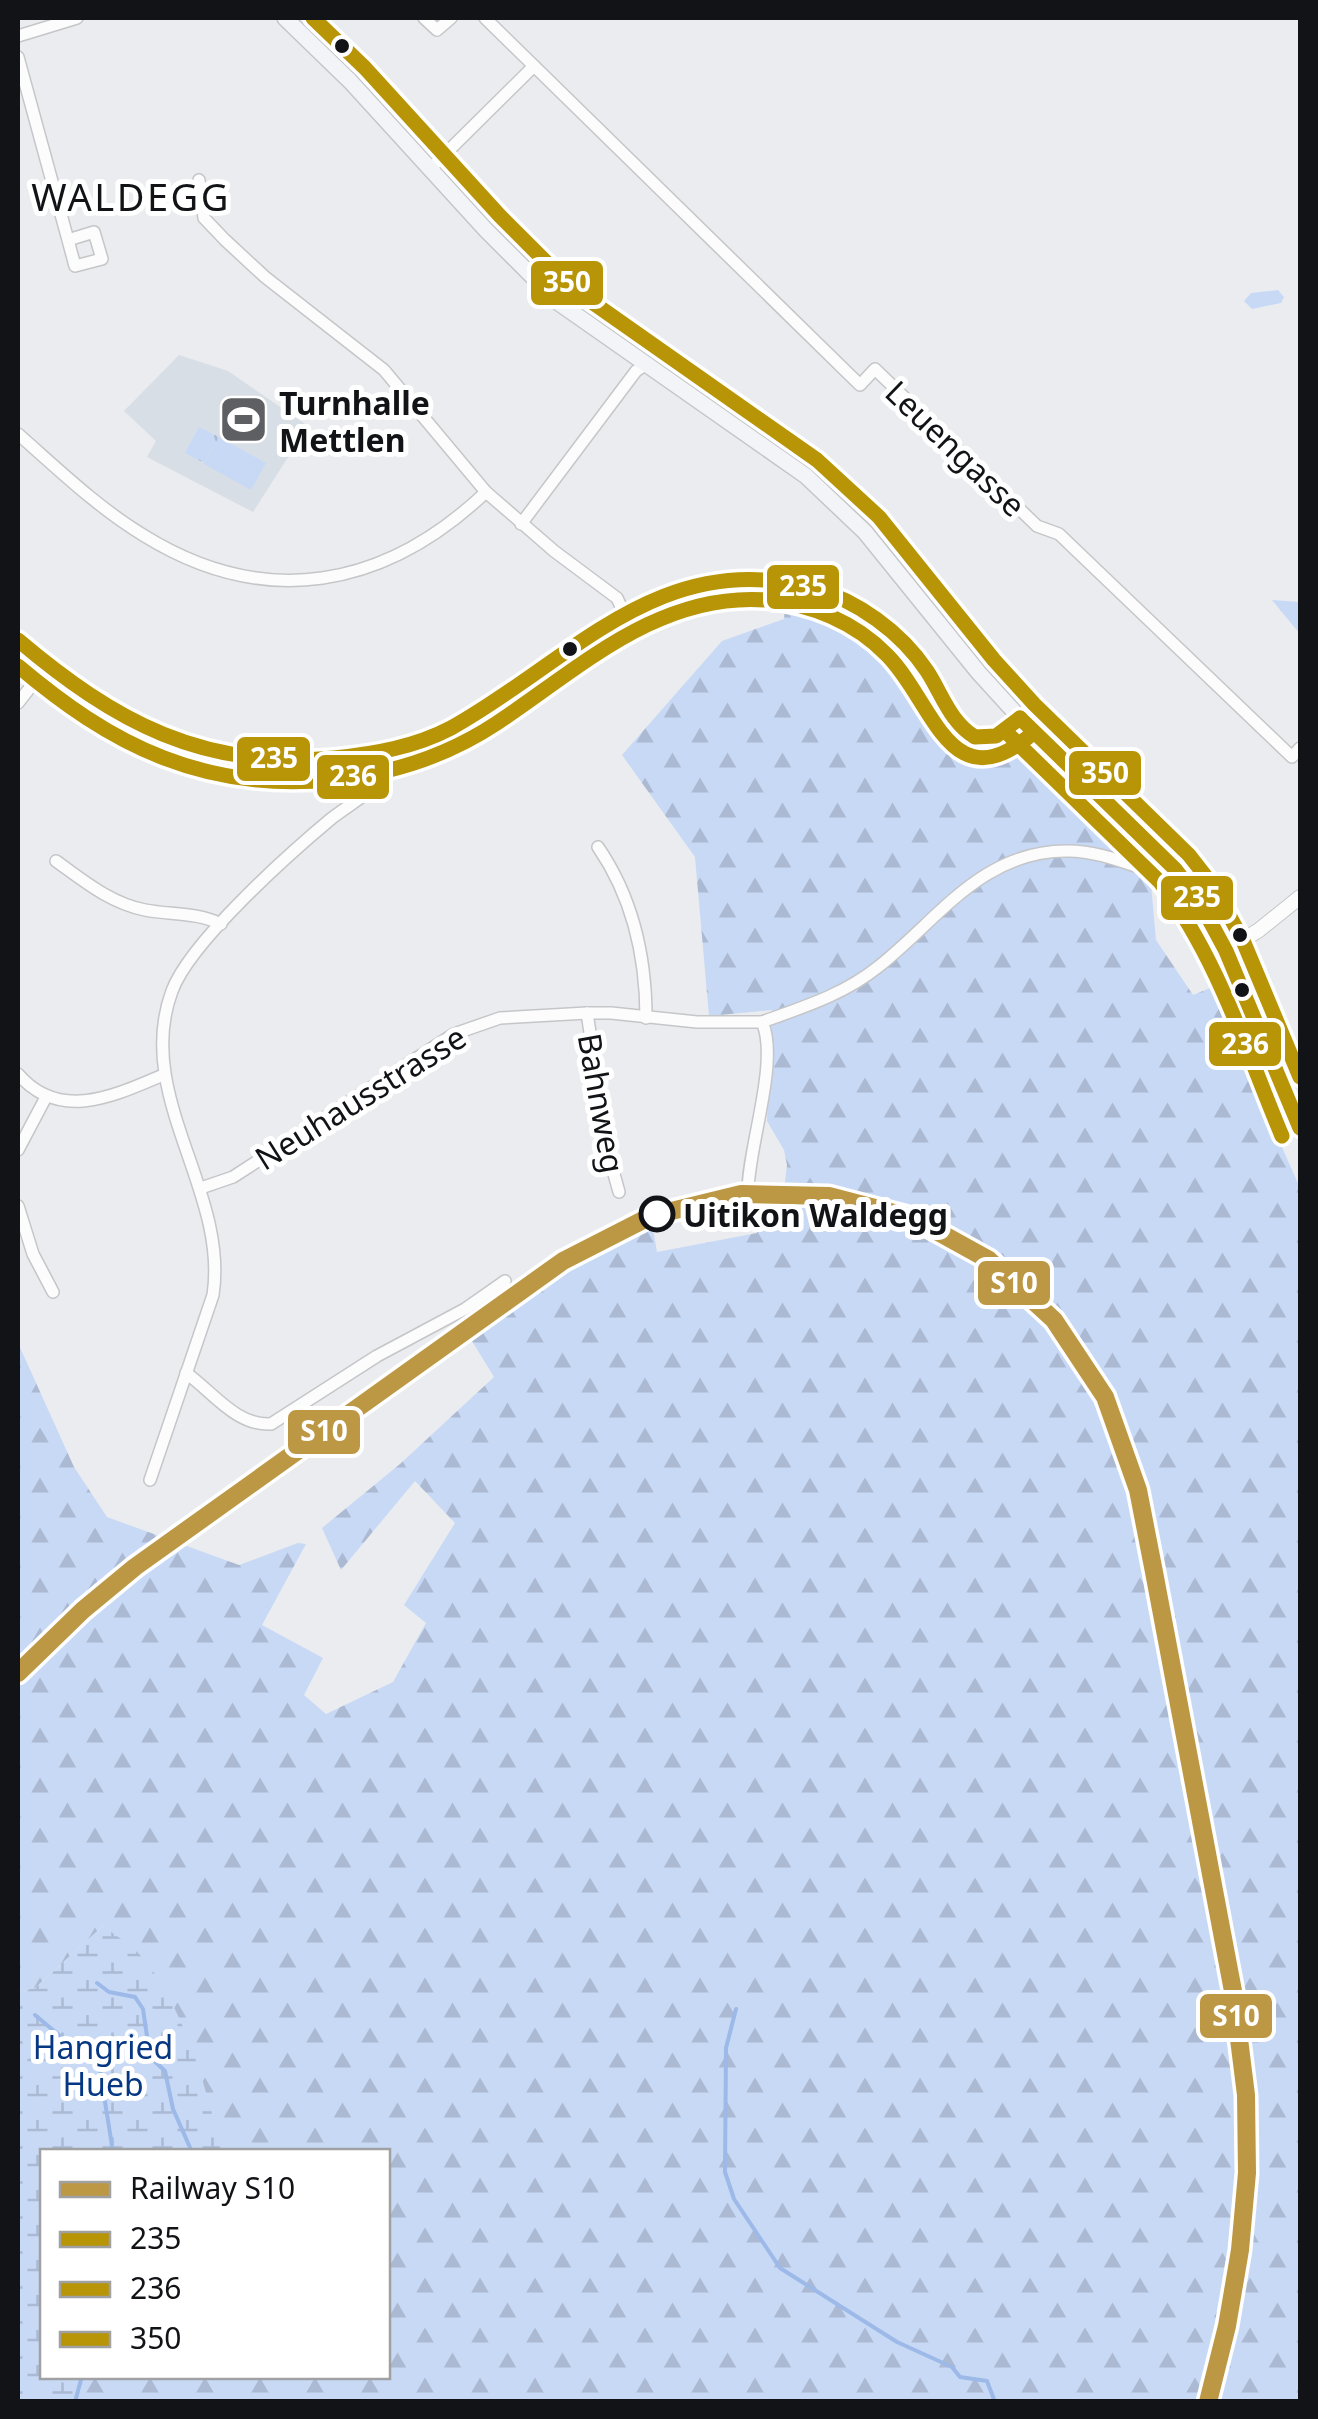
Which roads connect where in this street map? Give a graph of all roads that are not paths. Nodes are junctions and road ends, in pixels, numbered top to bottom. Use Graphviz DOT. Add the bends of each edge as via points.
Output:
graph roads {
  1 [pos="77,18"];
  2 [pos="285,18"];
  3 [pos="424,18"];
  4 [pos="451,18"];
  5 [pos="485,18"];
  6 [pos="18,36"];
  7 [pos="18,57"];
  8 [pos="534,66"];
  9 [pos="430,169"];
  10 [pos="198,180"];
  11 [pos="68,240"];
  12 [pos="648,363"];
  13 [pos="18,434"];
  14 [pos="486,492"];
  15 [pos="521,524"];
  16 [pos="624,611"];
  17 [pos="18,640"];
  18 [pos="47,666"];
  19 [pos="18,703"];
  20 [pos="1020,718"];
  21 [pos="396,748"];
  22 [pos="1300,748"];
  23 [pos="598,847"];
  24 [pos="56,861"];
  25 [pos="1175,869"];
  26 [pos="1300,896"];
  27 [pos="221,924"];
  28 [pos="1226,951"];
  29 [pos="587,1014"];
  30 [pos="646,1018"];
  31 [pos="762,1022"];
  32 [pos="18,1074"];
  33 [pos="164,1075"];
  34 [pos="46,1097"];
  35 [pos="1300,1128"];
  36 [pos="18,1150"];
  37 [pos="201,1188"];
  38 [pos="619,1192"];
  39 [pos="748,1193"];
  40 [pos="18,1206"];
  41 [pos="505,1281"];
  42 [pos="53,1292"];
  43 [pos="186,1373"];
  44 [pos="150,1480"];
  1 -- 6 [label="street"];
  2 -- 9 [label="main road"];
  3 -- 4 [label="street" via="437,30"];
  5 -- 8 [label="street, Leuengasse"];
  7 -- 11 [label="street"];
  8 -- 9 [label="street"];
  8 -- 22 [label="street, Leuengasse" via="860,385 876,369 1292,757"];
  9 -- 12 [label="main road" via="558,303"];
  10 -- 14 [label="street" via="204,218 265,277 384,370"];
  12 -- 15 [label="street"];
  12 -- 20 [label="main road" via="836,501"];
  13 -- 14 [label="street" via="145,537 204,565 272,581 310,582 385,562 420,544"];
  14 -- 15 [label="street"];
  15 -- 16 [label="street"];
  16 -- 20 [label="main road" via="723,580 804,584 862,608 900,638 970,735 996,736"];
  16 -- 21 [label="main road" via="454,726"];
  17 -- 18 [label="main road"];
  18 -- 19 [label="street"];
  18 -- 21 [label="main road" via="124,720 206,751 308,761"];
  20 -- 25 [label="main road"];
  21 -- 27 [label="street" via="388,773 298,847"];
  23 -- 30 [label="street" via="631,906"];
  24 -- 27 [label="street" via="106,896"];
  25 -- 28 [label="main road"];
  25 -- 31 [label="street, Neuhausstrasse" via="1163,875 1070,850 1008,862 943,906 841,993"];
  26 -- 28 [label="street"];
  27 -- 33 [label="street" via="173,987"];
  28 -- 35 [label="main road"];
  29 -- 30 [label="street, Neuhausstrasse"];
  29 -- 37 [label="street, Neuhausstrasse" via="477,1023 232,1177"];
  29 -- 38 [label="street, Bahnweg"];
  30 -- 31 [label="street, Neuhausstrasse"];
  31 -- 39 [label="street" via="761,1107"];
  32 -- 34 [label="street"];
  33 -- 34 [label="street" via="88,1102"];
  33 -- 37 [label="street"];
  34 -- 36 [label="street"];
  37 -- 43 [label="street" via="216,1274"];
  40 -- 42 [label="street" via="32,1254"];
  41 -- 43 [label="street" via="271,1424 248,1422"];
  43 -- 44 [label="street"];
}
